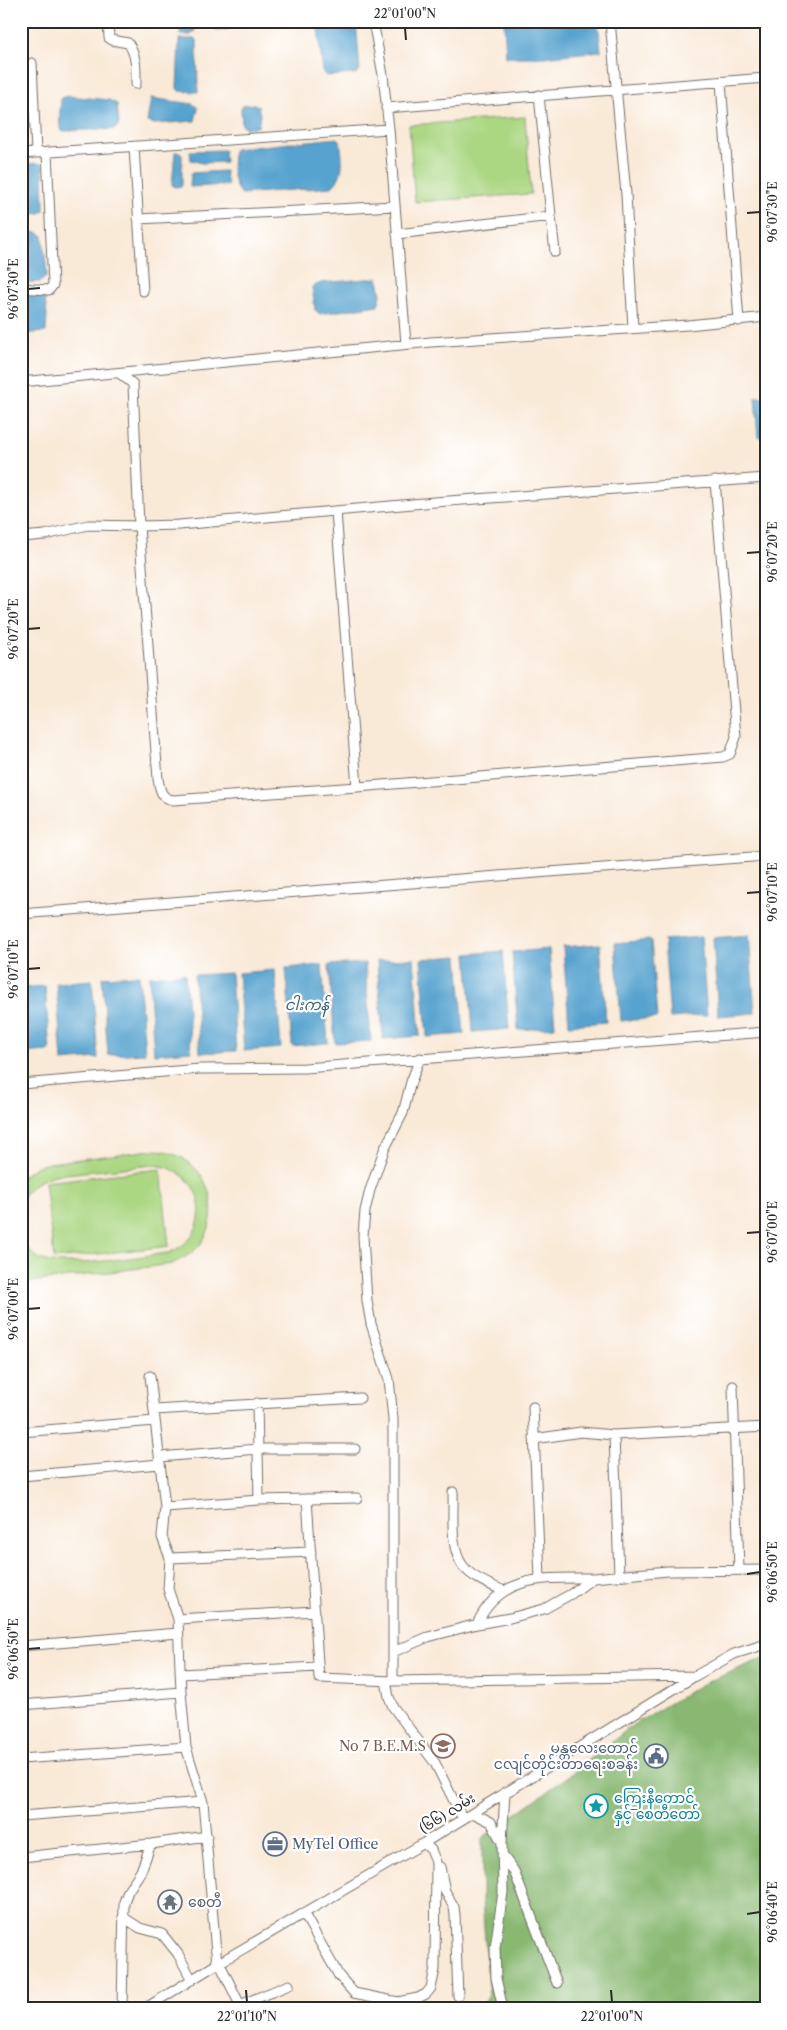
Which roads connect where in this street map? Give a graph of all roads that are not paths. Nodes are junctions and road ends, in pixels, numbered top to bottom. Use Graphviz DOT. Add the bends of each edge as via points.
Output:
graph roads {
  1 [pos="108,21"];
  2 [pos="373,21"];
  3 [pos="610,21"];
  4 [pos="32,63"];
  5 [pos="766,78"];
  6 [pos="721,82"];
  7 [pos="136,84"];
  8 [pos="617,88"];
  9 [pos="539,95"];
  10 [pos="386,108"];
  11 [pos="389,128"];
  12 [pos="134,147"];
  13 [pos="47,152"];
  14 [pos="36,153"];
  15 [pos="21,154"];
  16 [pos="395,206"];
  17 [pos="551,216"];
  18 [pos="138,219"];
  19 [pos="397,234"];
  20 [pos="555,252"];
  21 [pos="21,288"];
  22 [pos="143,291"];
  23 [pos="766,318"];
  24 [pos="738,321"];
  25 [pos="633,328"];
  26 [pos="406,344"];
  27 [pos="119,373"];
  28 [pos="21,382"];
  29 [pos="766,478"];
  30 [pos="715,481"];
  31 [pos="336,511"];
  32 [pos="139,526"];
  33 [pos="21,537"];
  34 [pos="358,787"];
  35 [pos="766,856"];
  36 [pos="21,914"];
  37 [pos="766,1032"];
  38 [pos="420,1058"];
  39 [pos="21,1084"];
  40 [pos="150,1376"];
  41 [pos="733,1386"];
  42 [pos="360,1398"];
  43 [pos="257,1403"];
  44 [pos="533,1407"];
  45 [pos="154,1410"];
  46 [pos="155,1421"];
  47 [pos="766,1427"];
  48 [pos="735,1430"];
  49 [pos="21,1432"];
  50 [pos="614,1435"];
  51 [pos="534,1439"];
  52 [pos="258,1449"];
  53 [pos="355,1449"];
  54 [pos="159,1460"];
  55 [pos="21,1476"];
  56 [pos="453,1492"];
  57 [pos="357,1498"];
  58 [pos="307,1499"];
  59 [pos="259,1500"];
  60 [pos="165,1507"];
  61 [pos="311,1552"];
  62 [pos="170,1558"];
  63 [pos="739,1570"];
  64 [pos="766,1570"];
  65 [pos="619,1576"];
  66 [pos="540,1578"];
  67 [pos="592,1578"];
  68 [pos="504,1591"];
  69 [pos="316,1612"];
  70 [pos="178,1619"];
  71 [pos="476,1624"];
  72 [pos="178,1633"];
  73 [pos="766,1644"];
  74 [pos="21,1646"];
  75 [pos="393,1652"];
  76 [pos="318,1667"];
  77 [pos="181,1674"];
  78 [pos="695,1676"];
  79 [pos="390,1681"];
  80 [pos="181,1692"];
  81 [pos="21,1705"];
  82 [pos="186,1747"];
  83 [pos="21,1759"];
  84 [pos="506,1792"];
  85 [pos="203,1802"];
  86 [pos="473,1813"];
  87 [pos="21,1816"];
  88 [pos="462,1819"];
  89 [pos="207,1836"];
  90 [pos="424,1843"];
  91 [pos="502,1843"];
  92 [pos="151,1844"];
  93 [pos="503,1855"];
  94 [pos="21,1857"];
  95 [pos="436,1862"];
  96 [pos="304,1914"];
  97 [pos="123,1917"];
  98 [pos="218,1963"];
  99 [pos="192,1980"];
  100 [pos="557,1983"];
  101 [pos="289,1985"];
  102 [pos="458,1996"];
  103 [pos="241,2007"];
  104 [pos="122,2009"];
  105 [pos="144,2009"];
  106 [pos="503,2009"];
  1 -- 7 [label="street" via="109,38 128,43 132,48"];
  2 -- 10 [label="street"];
  3 -- 8 [label="street"];
  4 -- 14 [label="street"];
  5 -- 6 [label="street"];
  6 -- 8 [label="street"];
  6 -- 24 [label="street"];
  8 -- 9 [label="street"];
  8 -- 25 [label="street"];
  9 -- 10 [label="street"];
  9 -- 17 [label="street"];
  10 -- 11 [label="street"];
  11 -- 12 [label="street"];
  11 -- 16 [label="street"];
  12 -- 13 [label="street"];
  12 -- 18 [label="street"];
  13 -- 14 [label="street"];
  13 -- 21 [label="street" via="53,285 49,290"];
  14 -- 15 [label="street"];
  16 -- 18 [label="street"];
  16 -- 19 [label="street"];
  17 -- 19 [label="street"];
  17 -- 20 [label="street"];
  18 -- 22 [label="street"];
  19 -- 26 [label="street"];
  23 -- 24 [label="street"];
  24 -- 25 [label="street"];
  25 -- 26 [label="street"];
  26 -- 27 [label="street"];
  27 -- 28 [label="street"];
  27 -- 32 [label="street" via="133,384"];
  29 -- 30 [label="street"];
  30 -- 31 [label="street"];
  30 -- 34 [label="street" via="736,737 730,754"];
  31 -- 32 [label="street"];
  31 -- 34 [label="street"];
  32 -- 33 [label="street" via="88,525"];
  32 -- 34 [label="street" via="161,793 173,800"];
  35 -- 36 [label="street"];
  37 -- 38 [label="street"];
  38 -- 39 [label="street" via="305,1068 200,1069"];
  38 -- 75 [label="street" via="403,1113 384,1150 370,1190 363,1236 367,1301 389,1379 391,1398"];
  40 -- 45 [label="street"];
  41 -- 48 [label="street"];
  42 -- 43 [label="street"];
  43 -- 45 [label="street"];
  43 -- 52 [label="street"];
  44 -- 51 [label="street"];
  45 -- 46 [label="street"];
  46 -- 49 [label="street"];
  46 -- 54 [label="street"];
  47 -- 48 [label="street"];
  48 -- 50 [label="street"];
  48 -- 63 [label="street"];
  50 -- 51 [label="street" via="566,1432"];
  50 -- 65 [label="street"];
  51 -- 66 [label="street"];
  52 -- 53 [label="street"];
  52 -- 54 [label="street"];
  52 -- 59 [label="street"];
  54 -- 55 [label="street"];
  54 -- 60 [label="street"];
  56 -- 68 [label="street" via="455,1548 464,1567 479,1579"];
  57 -- 58 [label="street"];
  58 -- 59 [label="street"];
  58 -- 61 [label="street"];
  59 -- 60 [label="street"];
  60 -- 62 [label="street" via="162,1537"];
  61 -- 62 [label="street"];
  61 -- 69 [label="street"];
  62 -- 70 [label="street" via="168,1589"];
  63 -- 64 [label="street"];
  63 -- 65 [label="street" via="668,1571"];
  65 -- 67 [label="street"];
  66 -- 67 [label="street"];
  66 -- 68 [label="street"];
  67 -- 71 [label="street" via="572,1594 544,1609"];
  68 -- 71 [label="street" via="483,1610"];
  69 -- 70 [label="street"];
  69 -- 76 [label="street"];
  70 -- 72 [label="street"];
  71 -- 75 [label="street" via="428,1637"];
  72 -- 74 [label="street"];
  72 -- 77 [label="street"];
  73 -- 78 [label="street, (၆၆) လမ်း" via="734,1654"];
  75 -- 79 [label="street"];
  76 -- 77 [label="street"];
  76 -- 79 [label="street" via="319,1678"];
  77 -- 80 [label="street"];
  78 -- 79 [label="street"];
  78 -- 84 [label="street, (၆၆) လမ်း"];
  79 -- 88 [label="street" via="389,1697 393,1707 436,1763"];
  80 -- 81 [label="street"];
  80 -- 82 [label="street"];
  82 -- 83 [label="street"];
  82 -- 85 [label="street"];
  84 -- 86 [label="street, (၆၆) လမ်း"];
  84 -- 91 [label="street"];
  85 -- 87 [label="street"];
  85 -- 89 [label="street"];
  86 -- 88 [label="street, (၆၆) လမ်း"];
  86 -- 91 [label="street" via="491,1822"];
  88 -- 90 [label="street, (၆၆) လမ်း"];
  89 -- 92 [label="street"];
  89 -- 98 [label="street"];
  90 -- 95 [label="street"];
  90 -- 96 [label="street, (၆၆) လမ်း"];
  91 -- 93 [label="street"];
  92 -- 94 [label="street"];
  92 -- 97 [label="street" via="141,1871 125,1896"];
  93 -- 100 [label="street" via="514,1871"];
  93 -- 106 [label="street" via="503,1892 495,1948 496,1978"];
  95 -- 96 [label="street" via="435,1969 431,1988 418,1998 398,2002 354,1993 340,1976"];
  95 -- 102 [label="street" via="444,1891 454,1907"];
  96 -- 98 [label="street, (၆၆) လမ်း"];
  97 -- 99 [label="street" via="140,1928 162,1934"];
  97 -- 104 [label="street"];
  98 -- 99 [label="street, (၆၆) လမ်း"];
  98 -- 103 [label="street"];
  99 -- 105 [label="street, (၆၆) လမ်း"];
  101 -- 103 [label="street"];
}
